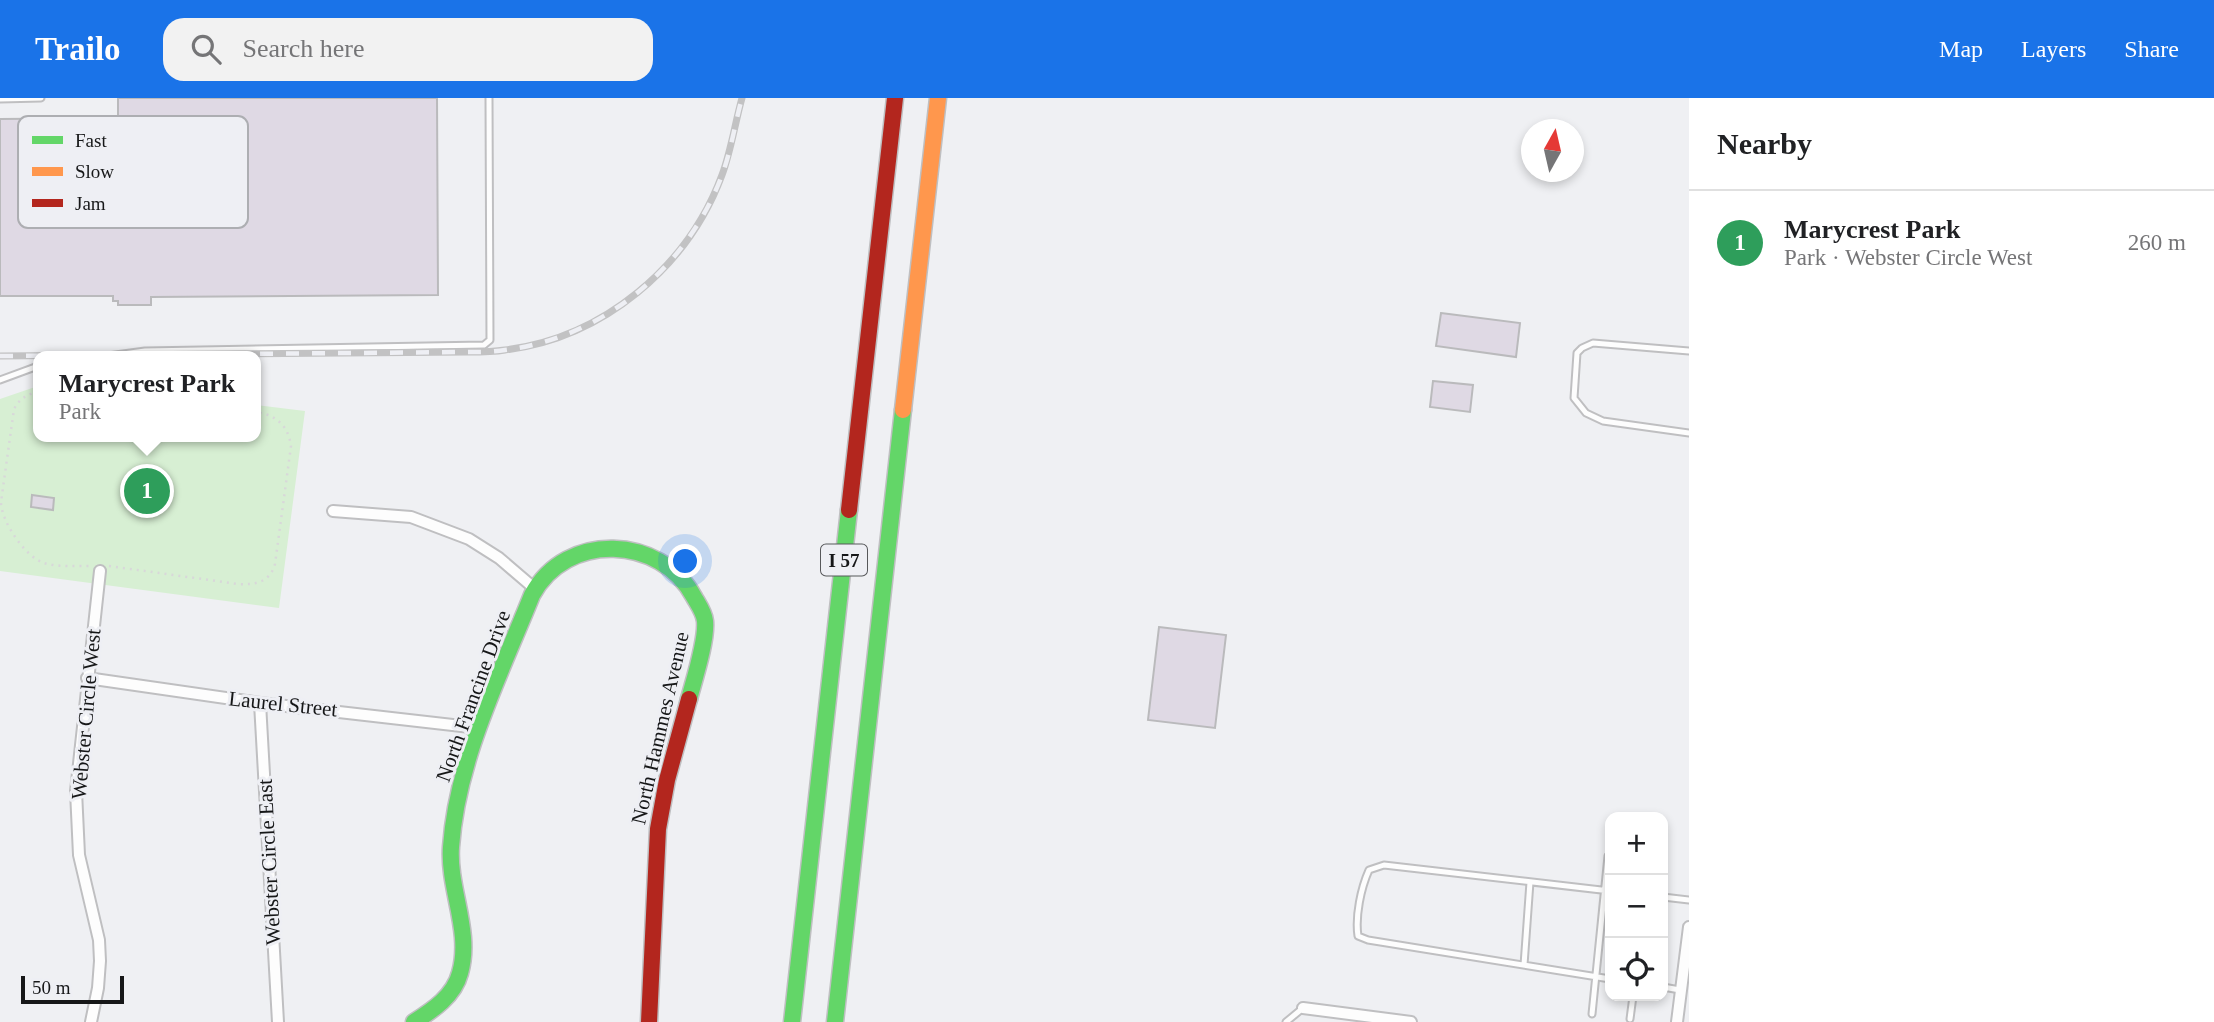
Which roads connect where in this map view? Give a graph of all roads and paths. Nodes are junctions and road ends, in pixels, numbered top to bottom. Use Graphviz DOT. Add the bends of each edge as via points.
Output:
graph roads {
  1 [pos="41,98"];
  2 [pos="489,98"];
  3 [pos="895,98"];
  4 [pos="938,98"];
  5 [pos="0,99"];
  6 [pos="145,351"];
  7 [pos="1689,351"];
  8 [pos="33,368"];
  9 [pos="0,380"];
  10 [pos="33,393"];
  11 [pos="261,414"];
  12 [pos="1689,433"];
  13 [pos="333,510"];
  14 [pos="647,553"];
  15 [pos="98,568"];
  16 [pos="534,588"];
  17 [pos="87,678"];
  18 [pos="260,702"];
  19 [pos="479,728"];
  20 [pos="1531,881"];
  21 [pos="1605,890"];
  22 [pos="1668,898"];
  23 [pos="1689,900"];
  24 [pos="1605,912"];
  25 [pos="1689,927"];
  26 [pos="1524,965"];
  27 [pos="1596,976"];
  28 [pos="1605,978"];
  29 [pos="1668,989"];
  30 [pos="1681,990"];
  31 [pos="1632,1001"];
  32 [pos="1303,1008"];
  33 [pos="1592,1014"];
  34 [pos="1630,1019"];
  35 [pos="90,1022"];
  36 [pos="278,1022"];
  37 [pos="414,1022"];
  38 [pos="649,1022"];
  39 [pos="792,1022"];
  40 [pos="835,1022"];
  41 [pos="1286,1022"];
  42 [pos="1411,1022"];
  43 [pos="1677,1022"];
  1 -- 5 [label="lane"];
  2 -- 6 [label="lane" via="490,340 484,345"];
  3 -- 39 [label="main road, I 57"];
  4 -- 40 [label="main road, I 57"];
  7 -- 12 [label="lane" via="1593,343 1577,353 1574,398 1586,413 1602,421"];
  8 -- 9 [label="lane"];
  10 -- 15 [label="path" via="14,409 2,515 37,559"];
  11 -- 15 [label="path" via="284,426 291,446 275,564 268,578 239,584"];
  13 -- 16 [label="street" via="411,517 446,530 499,558"];
  14 -- 16 [label="main road, North Francine Drive" via="585,550 559,564"];
  14 -- 38 [label="main road, North Hammes Avenue" via="675,568 692,590 705,620 700,657 661,801"];
  15 -- 17 [label="street, Webster Circle West"];
  16 -- 19 [label="main road, North Francine Drive"];
  17 -- 18 [label="street, Laurel Street"];
  17 -- 35 [label="street, Webster Circle West" via="76,791 79,855 99,940 98,988"];
  18 -- 19 [label="street, Laurel Street"];
  18 -- 36 [label="street, Webster Circle East"];
  19 -- 37 [label="main road, North Francine Drive" via="459,794 451,849 464,933 462,968 457,985 438,1006"];
  20 -- 21 [label="lane"];
  20 -- 26 [label="lane"];
  20 -- 26 [label="lane" via="1384,865 1369,870 1357,927 1358,936 1368,940"];
  22 -- 23 [label="lane"];
  24 -- 27 [label="lane"];
  25 -- 30 [label="street"];
  26 -- 27 [label="lane"];
  27 -- 28 [label="lane"];
  27 -- 33 [label="lane"];
  29 -- 30 [label="lane"];
  30 -- 43 [label="street"];
  31 -- 34 [label="lane"];
  32 -- 41 [label="lane"];
  32 -- 42 [label="street"];
}
